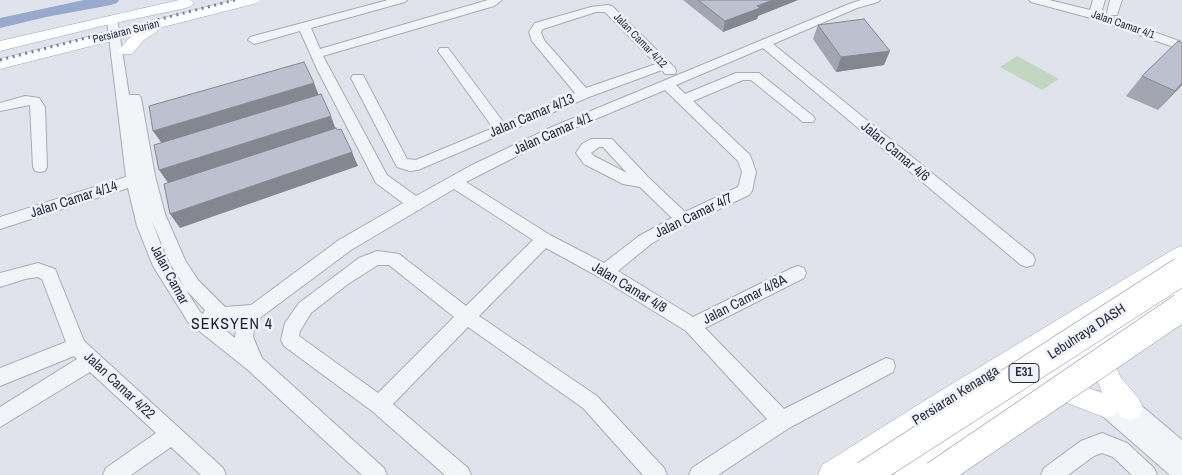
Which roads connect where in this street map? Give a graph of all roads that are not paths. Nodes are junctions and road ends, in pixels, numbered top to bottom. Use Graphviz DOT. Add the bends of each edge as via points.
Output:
graph roads {
  1 [pos="252,0"];
  2 [pos="401,0"];
  3 [pos="496,0"];
  4 [pos="874,0"];
  5 [pos="1035,0"];
  6 [pos="1099,0"];
  7 [pos="1116,0"];
  8 [pos="194,1"];
  9 [pos="1113,13"];
  10 [pos="1095,15"];
  11 [pos="170,21"];
  12 [pos="304,26"];
  13 [pos="118,27"];
  14 [pos="254,40"];
  15 [pos="764,43"];
  16 [pos="75,46"];
  17 [pos="1182,46"];
  18 [pos="0,48"];
  19 [pos="444,51"];
  20 [pos="122,52"];
  21 [pos="316,54"];
  22 [pos="0,64"];
  23 [pos="664,65"];
  24 [pos="358,78"];
  25 [pos="674,82"];
  26 [pos="584,94"];
  27 [pos="683,100"];
  28 [pos="0,107"];
  29 [pos="808,118"];
  30 [pos="501,129"];
  31 [pos="356,131"];
  32 [pos="338,137"];
  33 [pos="40,167"];
  34 [pos="141,178"];
  35 [pos="455,182"];
  36 [pos="644,182"];
  37 [pos="415,203"];
  38 [pos="683,219"];
  39 [pos="0,224"];
  40 [pos="544,239"];
  41 [pos="1182,255"];
  42 [pos="1182,259"];
  43 [pos="1027,260"];
  44 [pos="1182,271"];
  45 [pos="605,272"];
  46 [pos="798,273"];
  47 [pos="0,280"];
  48 [pos="1177,301"];
  49 [pos="255,312"];
  50 [pos="222,316"];
  51 [pos="194,317"];
  52 [pos="466,317"];
  53 [pos="692,326"];
  54 [pos="77,346"];
  55 [pos="91,362"];
  56 [pos="1065,363"];
  57 [pos="255,364"];
  58 [pos="886,366"];
  59 [pos="0,377"];
  60 [pos="379,405"];
  61 [pos="1118,407"];
  62 [pos="0,418"];
  63 [pos="988,418"];
  64 [pos="782,421"];
  65 [pos="171,434"];
  66 [pos="1182,453"];
  67 [pos="848,472"];
  68 [pos="1182,472"];
  69 [pos="113,475"];
  70 [pos="216,475"];
  71 [pos="377,475"];
  72 [pos="461,475"];
  73 [pos="657,475"];
  74 [pos="699,475"];
  75 [pos="908,475"];
  76 [pos="935,475"];
  77 [pos="1051,475"];
  78 [pos="1147,475"];
  1 -- 11 [label="main road, Persiaran Surian"];
  2 -- 12 [label="street"];
  3 -- 21 [label="street"];
  4 -- 15 [label="street, Jalan Camar 4/1"];
  5 -- 10 [label="street, Jalan Camar 4/1"];
  6 -- 10 [label="street"];
  7 -- 9 [label="street"];
  8 -- 13 [label="main road, Persiaran Surian"];
  8 -- 18 [label="main road, Persiaran Surian"];
  10 -- 17 [label="street, Jalan Camar 4/1"];
  11 -- 13 [label="main road, Persiaran Surian"];
  11 -- 20 [label="main road" via="150,29"];
  12 -- 14 [label="street"];
  12 -- 21 [label="street"];
  13 -- 16 [label="main road, Persiaran Surian"];
  13 -- 18 [label="main road, Persiaran Surian"];
  13 -- 20 [label="street, Jalan Camar"];
  15 -- 25 [label="street, Jalan Camar 4/1"];
  15 -- 43 [label="street, Jalan Camar 4/6"];
  16 -- 20 [label="main road" via="103,46"];
  16 -- 22 [label="main road, Persiaran Surian"];
  19 -- 30 [label="street"];
  20 -- 34 [label="street, Jalan Camar"];
  21 -- 31 [label="street" via="318,68 334,100"];
  23 -- 25 [label="street, Jalan Camar 4/12"];
  23 -- 26 [label="street, Jalan Camar 4/13"];
  23 -- 26 [label="street, Jalan Camar 4/12" via="608,8 538,26 535,32 538,41"];
  24 -- 30 [label="street, Jalan Camar 4/13" via="402,163 410,166"];
  25 -- 27 [label="street, Jalan Camar 4/7"];
  25 -- 35 [label="street, Jalan Camar 4/1" via="557,130"];
  26 -- 30 [label="street, Jalan Camar 4/13"];
  27 -- 29 [label="street" via="741,76 754,76"];
  27 -- 38 [label="street, Jalan Camar 4/7" via="745,160 749,172 744,192"];
  28 -- 33 [label="street" via="25,100 34,101 38,107"];
  31 -- 32 [label="street"];
  31 -- 37 [label="street" via="382,179"];
  34 -- 39 [label="street, Jalan Camar 4/14"];
  34 -- 50 [label="street, Jalan Camar" via="178,263 192,285"];
  34 -- 51 [label="street, Jalan Camar" via="145,226 161,266"];
  35 -- 37 [label="street, Jalan Camar 4/1"];
  35 -- 40 [label="street, Jalan Camar 4/8"];
  36 -- 38 [label="street"];
  37 -- 49 [label="street, Jalan Camar 4/1" via="345,245"];
  38 -- 45 [label="street, Jalan Camar 4/7" via="645,240"];
  40 -- 45 [label="street, Jalan Camar 4/8"];
  40 -- 52 [label="street"];
  41 -- 67 [label="main road, Persiaran Kenanga" via="949,399"];
  42 -- 56 [label="main road" via="1146,288 1072,338 1063,347"];
  44 -- 67 [label="highway, Lebuhraya DASH / E31, bridge"];
  45 -- 53 [label="street, Jalan Camar 4/8"];
  46 -- 53 [label="street, Jalan Camar 4/8A"];
  47 -- 54 [label="street, Jalan Camar 4/22" via="38,270 49,274"];
  48 -- 56 [label="main road"];
  48 -- 61 [label="main road" via="1107,355 1105,369"];
  48 -- 76 [label="highway, E31, bridge"];
  49 -- 50 [label="street, Jalan Camar 4/1"];
  49 -- 57 [label="street, Jalan Camar 4/1" via="244,337"];
  50 -- 51 [label="street, Jalan Camar 4/1"];
  51 -- 57 [label="street, Jalan Camar"];
  52 -- 60 [label="street"];
  52 -- 60 [label="street" via="393,259 386,258 365,263 305,308 291,329 290,340"];
  52 -- 73 [label="street" via="590,402"];
  53 -- 64 [label="street, Jalan Camar 4/8"];
  54 -- 55 [label="street, Jalan Camar 4/22"];
  54 -- 59 [label="street"];
  55 -- 62 [label="street"];
  55 -- 65 [label="street, Jalan Camar 4/22"];
  56 -- 61 [label="street"];
  56 -- 63 [label="main road"];
  56 -- 67 [label="main road" via="1036,360 906,441"];
  57 -- 71 [label="street, Jalan Camar"];
  58 -- 64 [label="street"];
  60 -- 72 [label="street"];
  61 -- 63 [label="main road" via="1067,391 1053,393"];
  61 -- 66 [label="street"];
  61 -- 68 [label="street"];
  63 -- 75 [label="main road"];
  64 -- 74 [label="street"];
  65 -- 69 [label="street"];
  65 -- 70 [label="street, Jalan Camar 4/22"];
  77 -- 78 [label="street" via="1088,448 1102,442 1120,450"];
}
